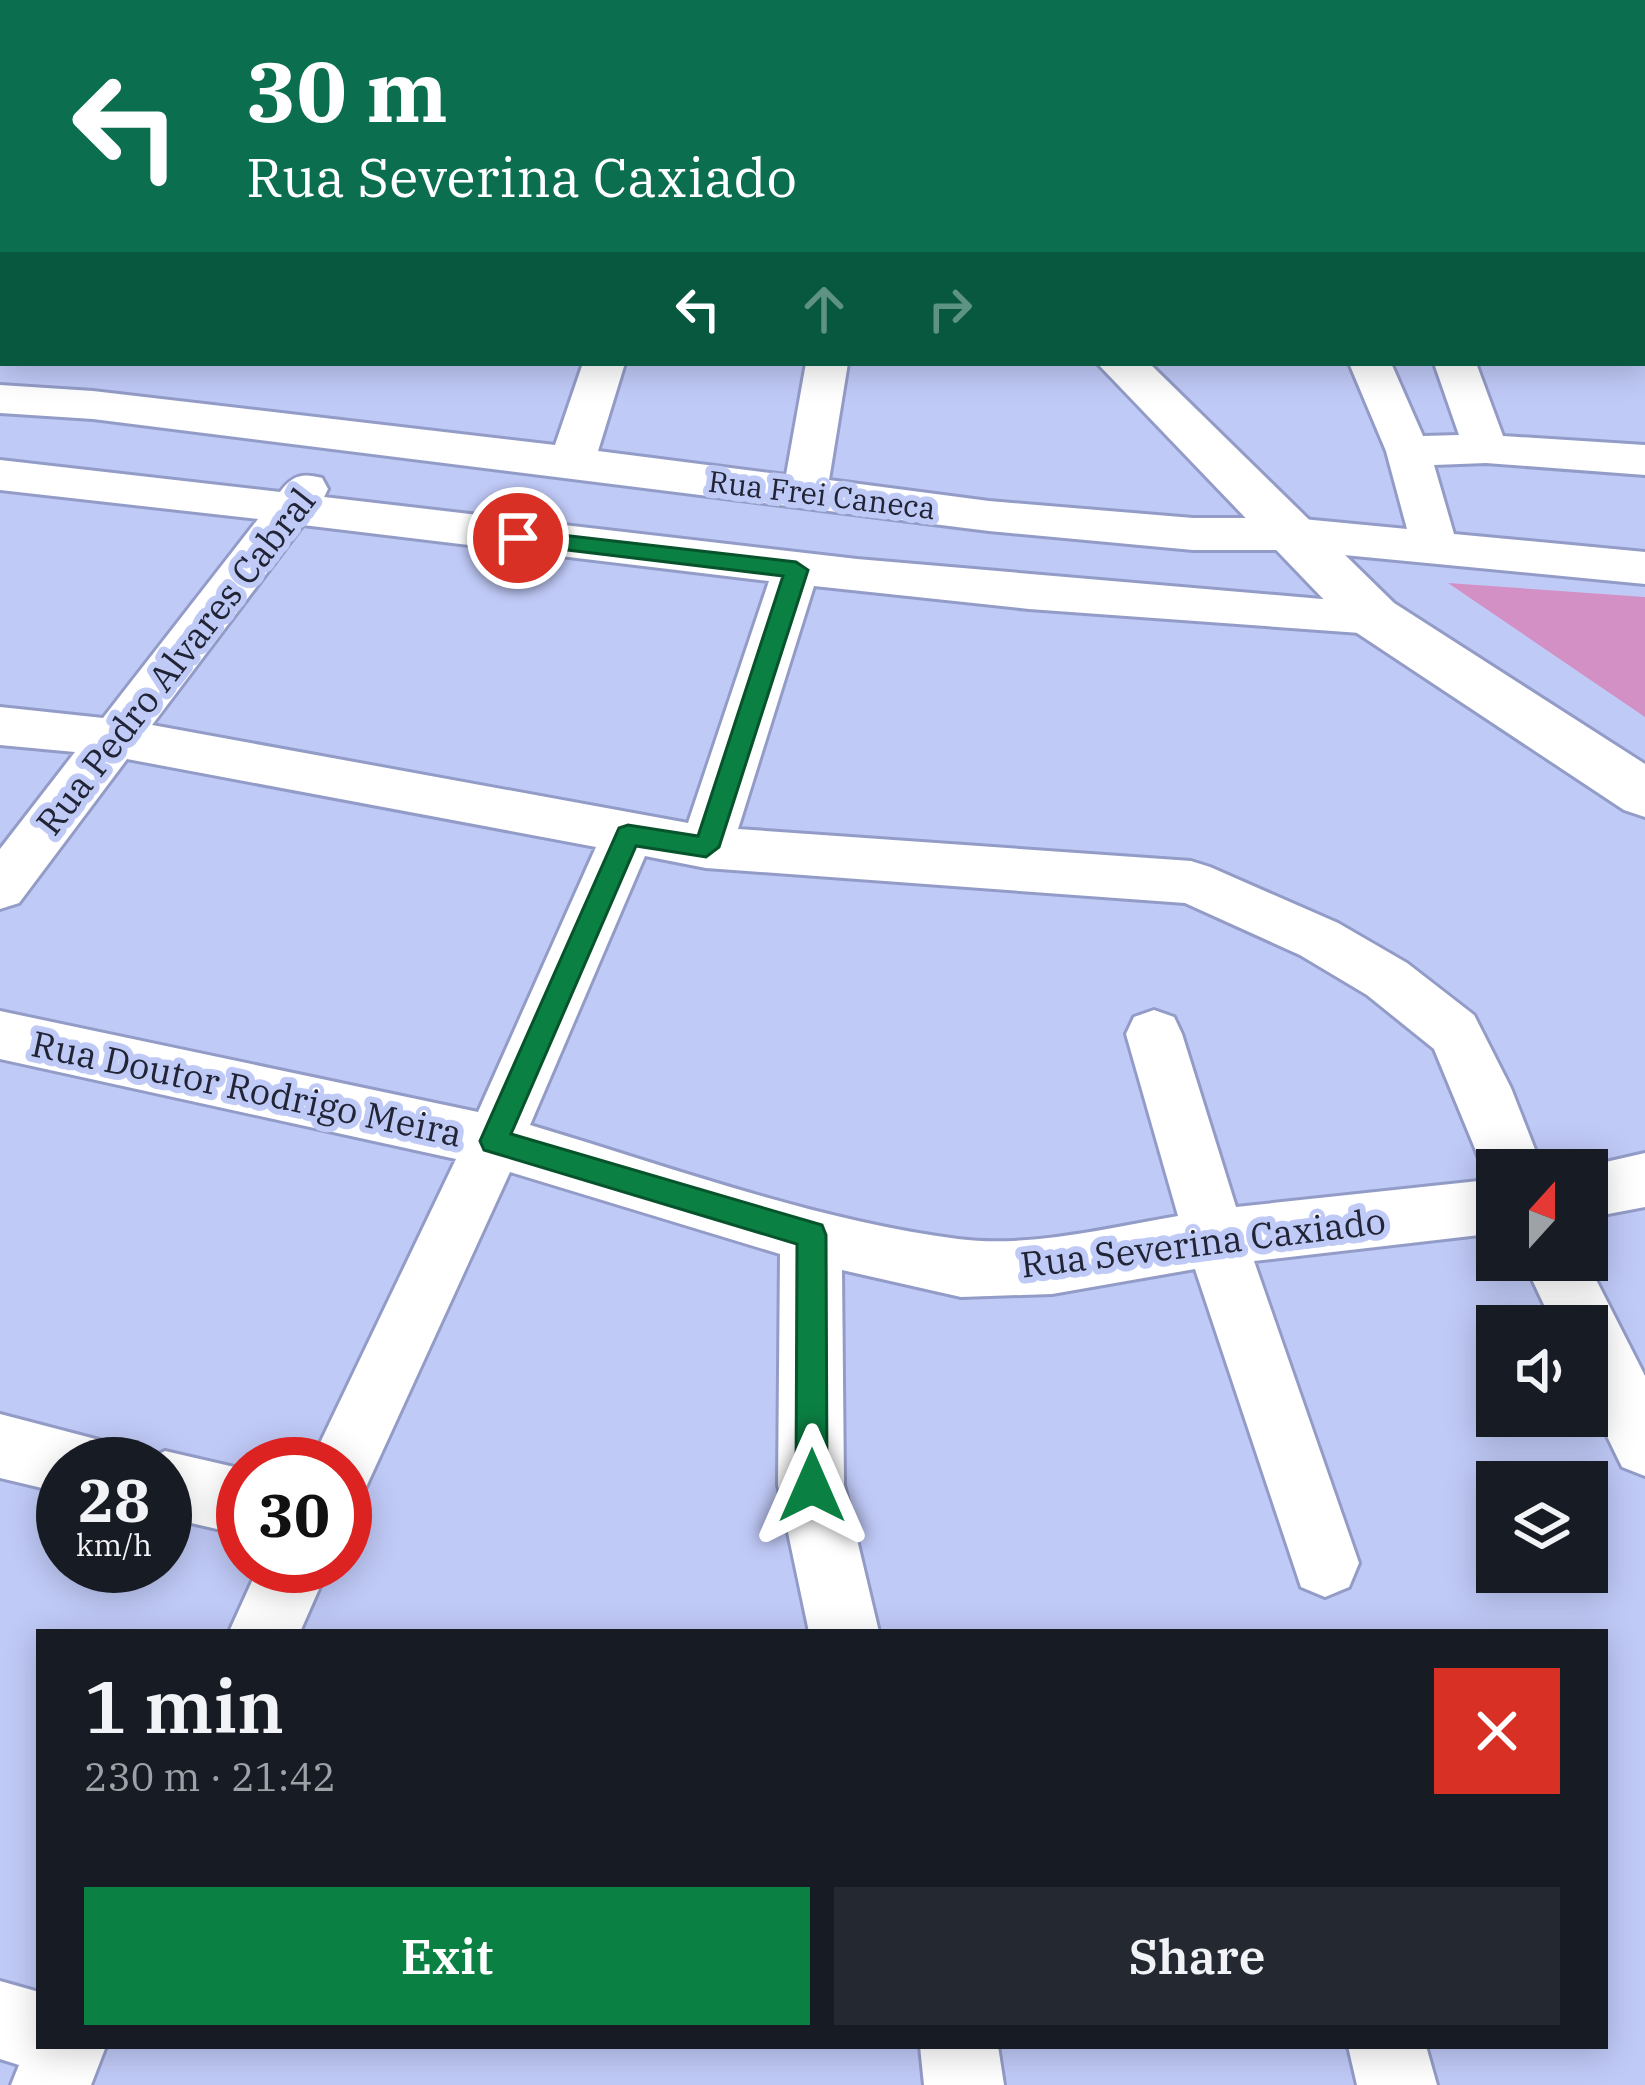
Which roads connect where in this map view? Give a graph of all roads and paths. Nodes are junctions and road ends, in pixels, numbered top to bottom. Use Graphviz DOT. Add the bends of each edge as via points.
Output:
graph roads {
  1 [pos="115,366"];
  2 [pos="603,366"];
  3 [pos="826,366"];
  4 [pos="1124,366"];
  5 [pos="1371,366"];
  6 [pos="1456,366"];
  7 [pos="0,399"];
  8 [pos="93,405"];
  9 [pos="353,436"];
  10 [pos="1486,449"];
  11 [pos="1408,451"];
  12 [pos="1645,460"];
  13 [pos="572,461"];
  14 [pos="19,477"];
  15 [pos="805,492"];
  16 [pos="286,511"];
  17 [pos="1292,534"];
  18 [pos="1435,548"];
  19 [pos="1645,568"];
  20 [pos="796,570"];
  21 [pos="1374,617"];
  22 [pos="0,726"];
  23 [pos="118,738"];
  24 [pos="1645,794"];
  25 [pos="628,835"];
  26 [pos="706,847"];
  27 [pos="0,888"];
  28 [pos="1154,1034"];
  29 [pos="0,1035"];
  30 [pos="494,1141"];
  31 [pos="1505,1149"];
  32 [pos="1645,1180"];
  33 [pos="1608,1187"];
  34 [pos="1476,1208"];
  35 [pos="812,1235"];
  36 [pos="1215,1238"];
  37 [pos="1608,1369"];
  38 [pos="357,1437"];
  39 [pos="1645,1444"];
  40 [pos="0,1445"];
  41 [pos="36,1454"];
  42 [pos="1325,1563"];
  43 [pos="283,1593"];
  44 [pos="265,1629"];
  45 [pos="843,1629"];
  46 [pos="0,2020"];
  47 [pos="36,2029"];
  48 [pos="67,2049"];
  49 [pos="959,2049"];
  50 [pos="50,2085"];
  51 [pos="964,2085"];
  1 -- 8 [label="street"];
  2 -- 13 [label="street"];
  3 -- 15 [label="street"];
  4 -- 17 [label="street"];
  5 -- 11 [label="street"];
  6 -- 10 [label="street"];
  7 -- 8 [label="street, Rua Frei Caneca"];
  8 -- 9 [label="street, Rua Frei Caneca"];
  8 -- 14 [label="street"];
  9 -- 13 [label="street, Rua Frei Caneca"];
  9 -- 16 [label="street, Rua Pedro Alvares Cabral"];
  10 -- 11 [label="street"];
  10 -- 12 [label="street"];
  11 -- 18 [label="street"];
  13 -- 15 [label="street, Rua Frei Caneca"];
  14 -- 16 [label="street"];
  15 -- 17 [label="street, Rua Frei Caneca" via="1192,534"];
  16 -- 20 [label="street"];
  16 -- 23 [label="street, Rua Pedro Alvares Cabral"];
  17 -- 18 [label="street, Rua Frei Caneca"];
  17 -- 21 [label="street"];
  18 -- 19 [label="street, Rua Frei Caneca"];
  20 -- 21 [label="street"];
  20 -- 26 [label="street"];
  21 -- 24 [label="street"];
  22 -- 23 [label="street"];
  23 -- 25 [label="street"];
  23 -- 27 [label="street, Rua Pedro Alvares Cabral"];
  25 -- 26 [label="street"];
  25 -- 30 [label="street"];
  26 -- 31 [label="street" via="1191,882 1318,938 1454,1032"];
  28 -- 36 [label="street"];
  29 -- 30 [label="street, Rua Doutor Rodrigo Meira"];
  30 -- 35 [label="street, Rua Severina Caxiado"];
  30 -- 38 [label="street"];
  32 -- 33 [label="street"];
  34 -- 36 [label="street, Rua Severina Caxiado"];
  35 -- 36 [label="street, Rua Severina Caxiado" via="961,1268 1052,1266"];
  35 -- 45 [label="street" via="812,1486"];
  36 -- 42 [label="street"];
  37 -- 39 [label="street"];
  40 -- 41 [label="street"];
  43 -- 44 [label="street"];
  46 -- 47 [label="street"];
  48 -- 50 [label="street"];
  49 -- 51 [label="street"];
}
